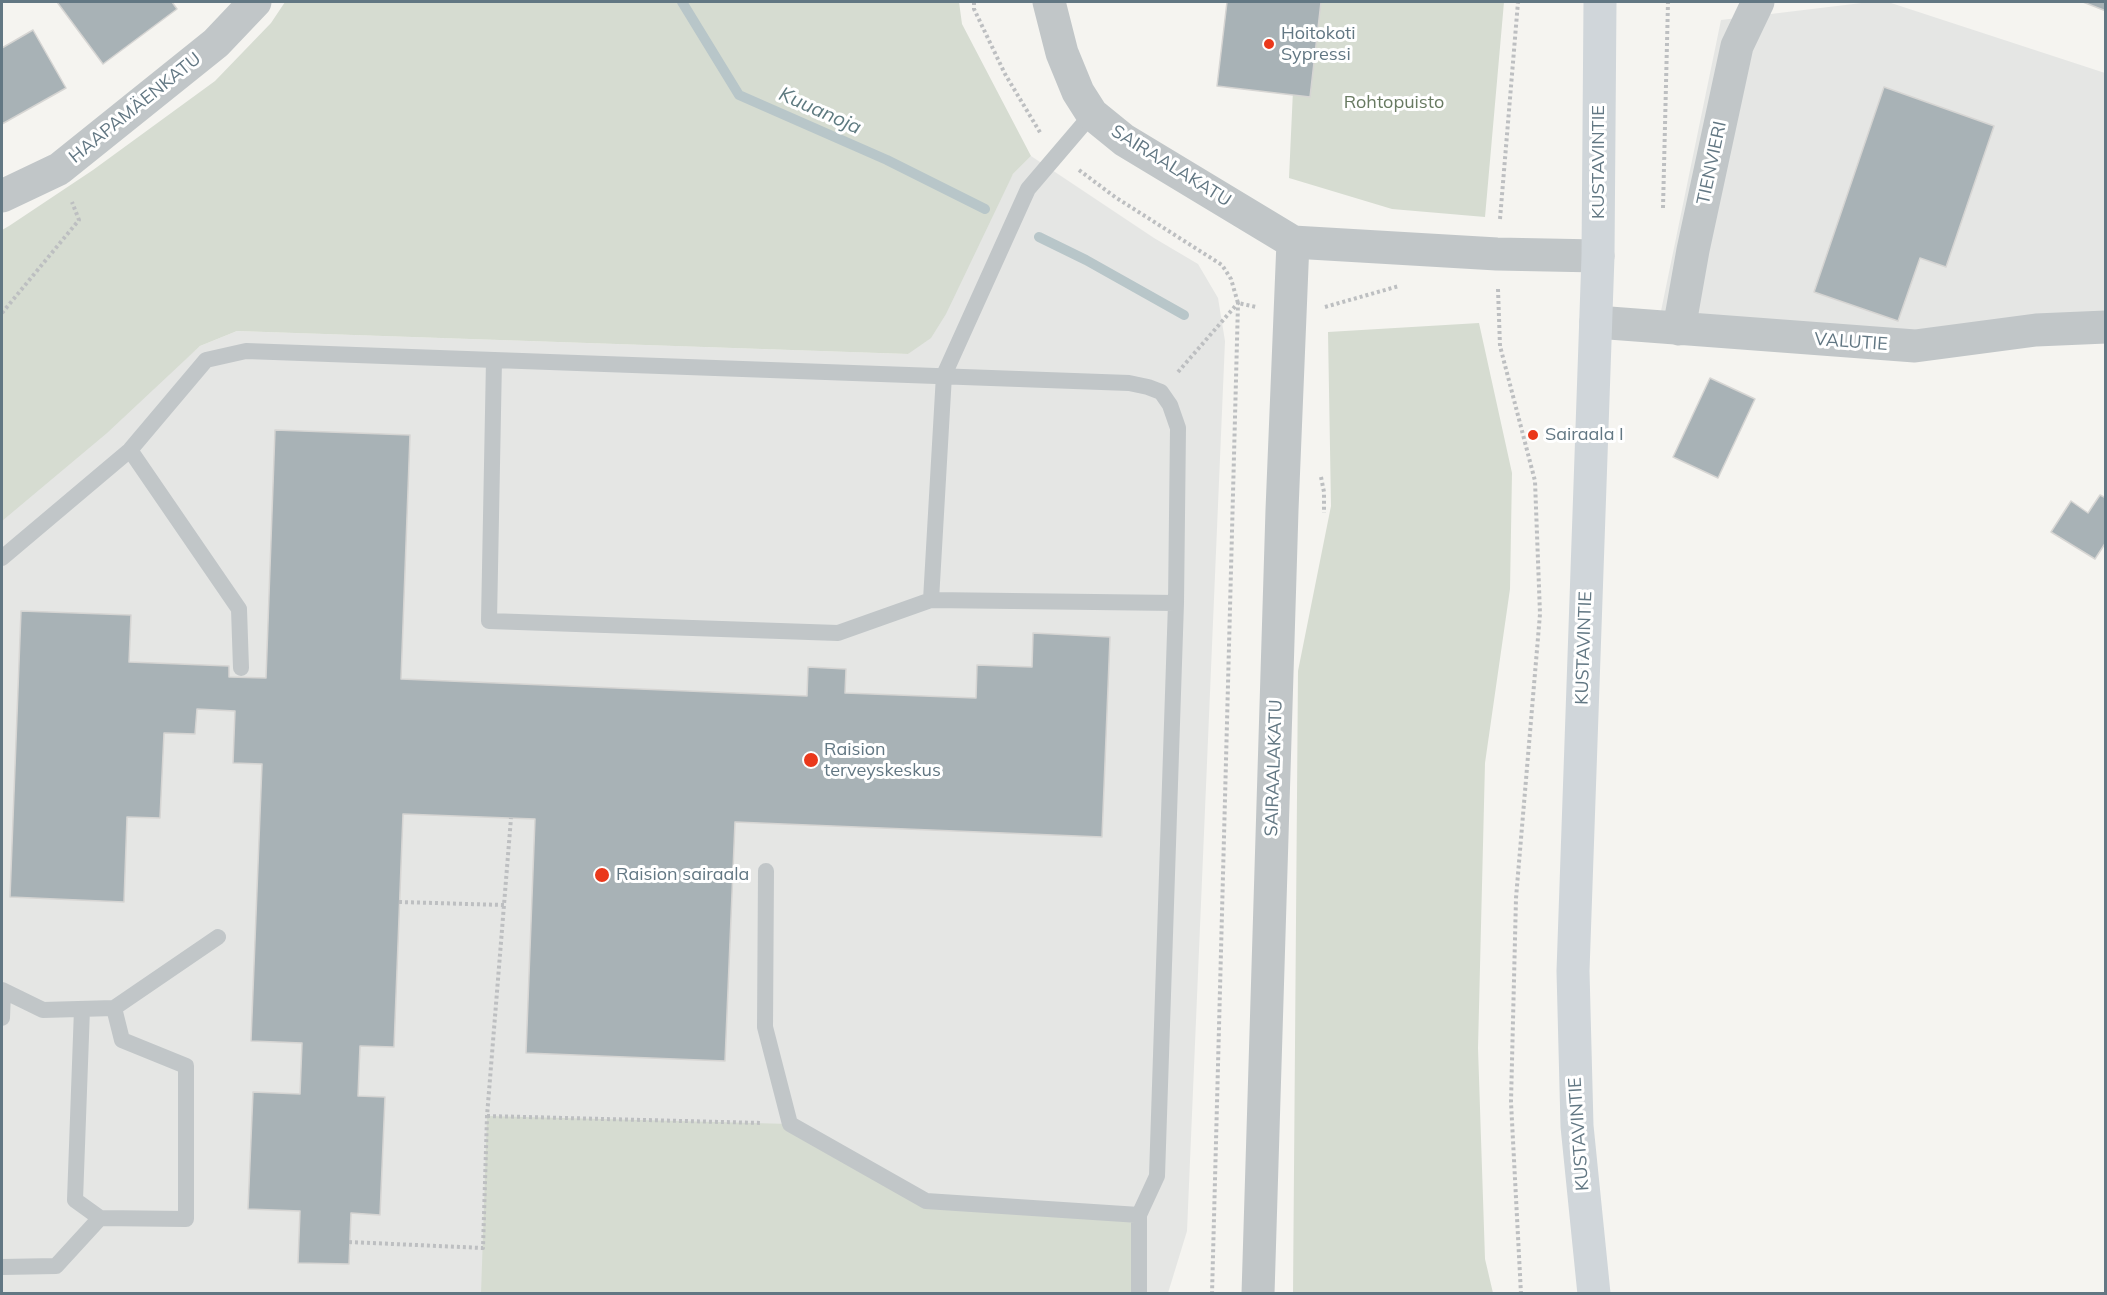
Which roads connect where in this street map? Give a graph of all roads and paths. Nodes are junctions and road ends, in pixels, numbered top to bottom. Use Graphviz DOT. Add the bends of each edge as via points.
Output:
graph roads {
  1 [pos="255,2"];
  2 [pos="1049,2"];
  3 [pos="1518,2"];
  4 [pos="1600,2"];
  5 [pos="1668,2"];
  6 [pos="1758,2"];
  7 [pos="1092,114"];
  8 [pos="59,169"];
  9 [pos="2,196"];
  10 [pos="1663,211"];
  11 [pos="1293,242"];
  12 [pos="1497,254"];
  13 [pos="1598,256"];
  14 [pos="2,313"];
  15 [pos="1596,322"];
  16 [pos="2106,327"];
  17 [pos="1678,329"];
  18 [pos="494,360"];
  19 [pos="944,375"];
  20 [pos="1161,392"];
  21 [pos="130,450"];
  22 [pos="2,558"];
  23 [pos="931,600"];
  24 [pos="1176,603"];
  25 [pos="241,668"];
  26 [pos="511,818"];
  27 [pos="766,871"];
  28 [pos="399,902"];
  29 [pos="504,905"];
  30 [pos="218,937"];
  31 [pos="2,990"];
  32 [pos="114,1008"];
  33 [pos="82,1009"];
  34 [pos="2,1018"];
  35 [pos="487,1116"];
  36 [pos="790,1124"];
  37 [pos="1139,1215"];
  38 [pos="100,1218"];
  39 [pos="349,1242"];
  40 [pos="2,1267"];
  41 [pos="1138,1293"];
  42 [pos="1212,1293"];
  43 [pos="1258,1293"];
  44 [pos="1521,1293"];
  45 [pos="1594,1293"];
  1 -- 8 [label="street, HAAPAMÄENKATU" via="216,43"];
  2 -- 7 [label="street, SAIRAALAKATU" via="1062,53"];
  3 -- 12 [label="path"];
  4 -- 13 [label="main road, KUSTAVINTIE"];
  5 -- 10 [label="path"];
  6 -- 17 [label="street, TIENVIERI" via="1737,46"];
  7 -- 11 [label="street, SAIRAALAKATU" via="1124,140"];
  7 -- 19 [label="lane" via="1028,189"];
  8 -- 9 [label="street, HAAPAMÄENKATU"];
  8 -- 14 [label="path" via="79,220"];
  11 -- 12 [label="street, SAIRAALAKATU"];
  11 -- 43 [label="street, SAIRAALAKATU"];
  12 -- 13 [label="street, SAIRAALAKATU"];
  12 -- 44 [label="path" via="1500,346 1535,481 1540,614 1516,898 1511,1102"];
  13 -- 15 [label="main road, KUSTAVINTIE"];
  15 -- 17 [label="street, VALUTIE"];
  15 -- 45 [label="main road, KUSTAVINTIE" via="1572,971 1577,1126"];
  16 -- 17 [label="street, VALUTIE" via="2036,330 1915,346"];
  18 -- 19 [label="lane"];
  18 -- 21 [label="lane" via="246,351 206,360"];
  18 -- 23 [label="lane" via="489,621 838,633"];
  19 -- 20 [label="lane" via="1129,382"];
  19 -- 23 [label="lane"];
  20 -- 24 [label="lane" via="1178,428"];
  20 -- 42 [label="path" via="1238,303"];
  21 -- 22 [label="lane"];
  21 -- 25 [label="lane" via="239,609"];
  23 -- 24 [label="lane"];
  24 -- 37 [label="lane" via="1157,1176"];
  26 -- 29 [label="path"];
  27 -- 36 [label="lane" via="765,1027"];
  28 -- 29 [label="path"];
  29 -- 35 [label="path"];
  30 -- 32 [label="lane"];
  31 -- 33 [label="lane" via="43,1010"];
  31 -- 34 [label="lane"];
  32 -- 33 [label="lane"];
  32 -- 38 [label="lane" via="122,1040 186,1066 186,1219"];
  33 -- 38 [label="lane" via="75,1200"];
  35 -- 36 [label="path"];
  35 -- 39 [label="path" via="483,1248"];
  36 -- 37 [label="lane" via="926,1202"];
  37 -- 41 [label="lane"];
  38 -- 40 [label="lane" via="56,1266"];
}
